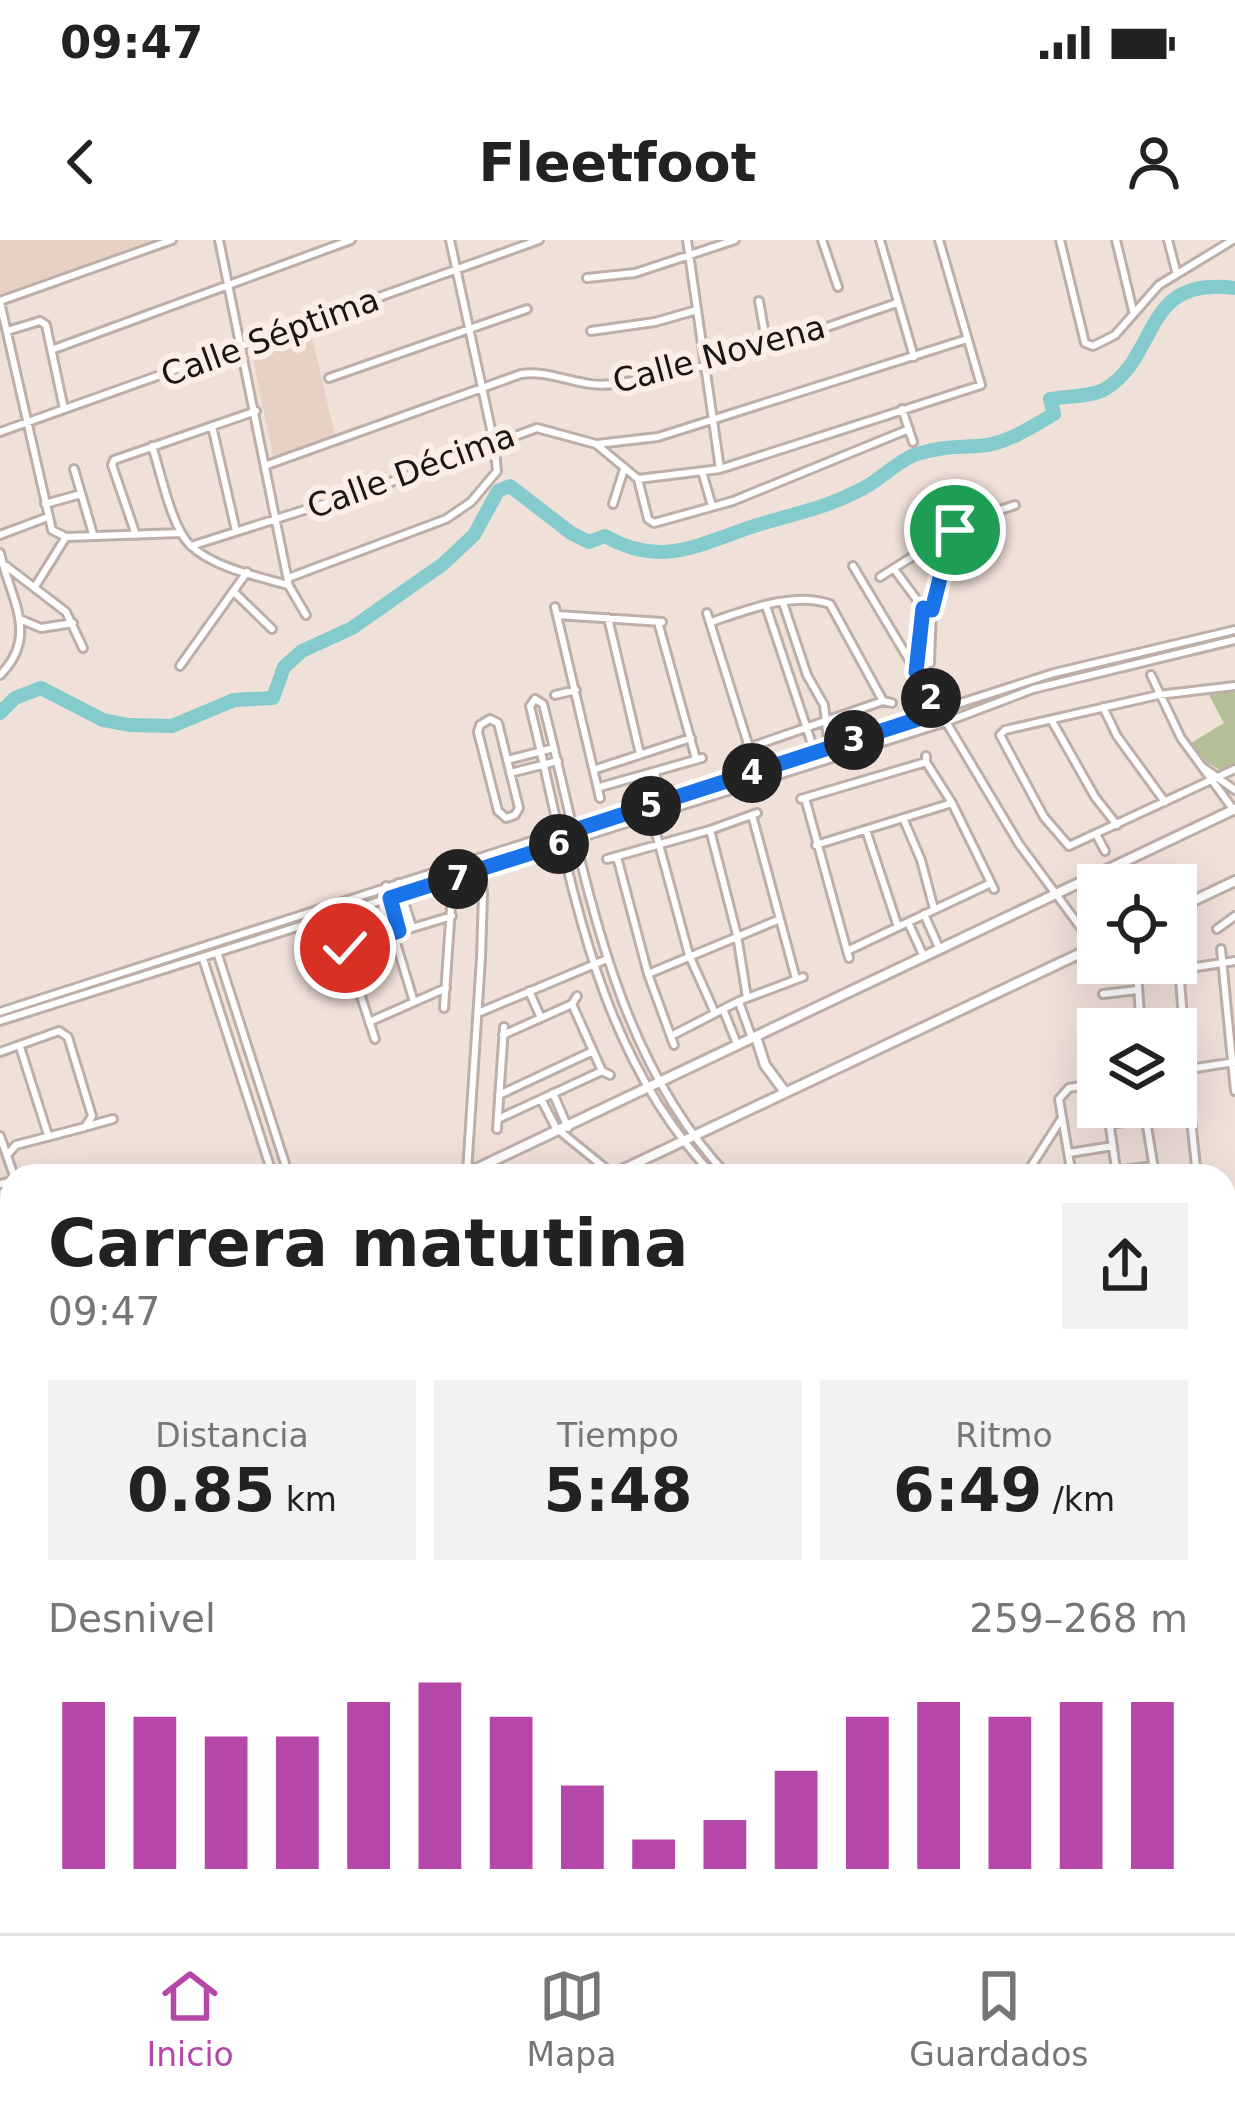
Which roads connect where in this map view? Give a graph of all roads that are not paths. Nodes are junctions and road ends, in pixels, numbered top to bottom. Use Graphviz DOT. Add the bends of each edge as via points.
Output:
graph roads {
  1 [pos="172,240"];
  2 [pos="219,240"];
  3 [pos="351,240"];
  4 [pos="451,240"];
  5 [pos="539,240"];
  6 [pos="687,240"];
  7 [pos="735,240"];
  8 [pos="822,240"];
  9 [pos="880,240"];
  10 [pos="939,240"];
  11 [pos="1060,240"];
  12 [pos="1116,240"];
  13 [pos="1168,240"];
  14 [pos="1233,240"];
  15 [pos="1224,244"];
  16 [pos="690,255"];
  17 [pos="457,269"];
  18 [pos="1177,273"];
  19 [pos="587,278"];
  20 [pos="228,284"];
  21 [pos="838,287"];
  22 [pos="759,301"];
  23 [pos="0,302"];
  24 [pos="898,303"];
  25 [pos="527,310"];
  26 [pos="697,310"];
  27 [pos="1133,311"];
  28 [pos="469,330"];
  29 [pos="7,331"];
  30 [pos="591,331"];
  31 [pos="968,339"];
  32 [pos="767,346"];
  33 [pos="243,347"];
  34 [pos="54,349"];
  35 [pos="914,357"];
  36 [pos="14,361"];
  37 [pos="0,365"];
  38 [pos="706,365"];
  39 [pos="329,377"];
  40 [pos="482,387"];
  41 [pos="64,409"];
  42 [pos="902,409"];
  43 [pos="256,410"];
  44 [pos="714,418"];
  45 [pos="28,423"];
  46 [pos="212,426"];
  47 [pos="909,429"];
  48 [pos="0,433"];
  49 [pos="913,442"];
  50 [pos="494,443"];
  51 [pos="596,444"];
  52 [pos="152,446"];
  53 [pos="267,465"];
  54 [pos="74,469"];
  55 [pos="624,469"];
  56 [pos="720,469"];
  57 [pos="702,474"];
  58 [pos="638,479"];
  59 [pos="81,494"];
  60 [pos="45,503"];
  61 [pos="613,504"];
  62 [pos="712,506"];
  63 [pos="1015,506"];
  64 [pos="48,518"];
  65 [pos="277,518"];
  66 [pos="967,524"];
  67 [pos="236,531"];
  68 [pos="181,533"];
  69 [pos="0,535"];
  70 [pos="93,535"];
  71 [pos="136,536"];
  72 [pos="66,537"];
  73 [pos="191,546"];
  74 [pos="0,553"];
  75 [pos="1,565"];
  76 [pos="854,566"];
  77 [pos="895,568"];
  78 [pos="247,572"];
  79 [pos="880,577"];
  80 [pos="289,582"];
  81 [pos="36,586"];
  82 [pos="234,592"];
  83 [pos="783,603"];
  84 [pos="766,605"];
  85 [pos="928,609"];
  86 [pos="306,615"];
  87 [pos="608,618"];
  88 [pos="22,620"];
  89 [pos="74,623"];
  90 [pos="272,629"];
  91 [pos="1235,630"];
  92 [pos="1235,640"];
  93 [pos="83,648"];
  94 [pos="930,663"];
  95 [pos="180,666"];
  96 [pos="916,672"];
  97 [pos="0,675"];
  98 [pos="1151,675"];
  99 [pos="1235,686"];
  100 [pos="576,690"];
  101 [pos="555,695"];
  102 [pos="1158,695"];
  103 [pos="1103,707"];
  104 [pos="940,712"];
  105 [pos="824,720"];
  106 [pos="1051,720"];
  107 [pos="946,722"];
  108 [pos="805,726"];
  109 [pos="691,738"];
  110 [pos="860,738"];
  111 [pos="864,747"];
  112 [pos="554,748"];
  113 [pos="541,751"];
  114 [pos="830,753"];
  115 [pos="640,754"];
  116 [pos="817,757"];
  117 [pos="507,760"];
  118 [pos="558,761"];
  119 [pos="544,764"];
  120 [pos="1203,767"];
  121 [pos="596,769"];
  122 [pos="1235,770"];
  123 [pos="510,773"];
  124 [pos="655,773"];
  125 [pos="1220,776"];
  126 [pos="641,777"];
  127 [pos="1210,780"];
  128 [pos="600,787"];
  129 [pos="1235,790"];
  130 [pos="600,798"];
  131 [pos="1165,802"];
  132 [pos="952,803"];
  133 [pos="664,806"];
  134 [pos="651,810"];
  135 [pos="1235,810"];
  136 [pos="903,818"];
  137 [pos="1117,825"];
  138 [pos="654,826"];
  139 [pos="710,830"];
  140 [pos="866,830"];
  141 [pos="576,834"];
  142 [pos="1096,834"];
  143 [pos="563,838"];
  144 [pos="815,845"];
  145 [pos="660,846"];
  146 [pos="1105,851"];
  147 [pos="617,857"];
  148 [pos="479,859"];
  149 [pos="607,859"];
  150 [pos="482,870"];
  151 [pos="1235,881"];
  152 [pos="398,883"];
  153 [pos="386,886"];
  154 [pos="452,893"];
  155 [pos="1053,893"];
  156 [pos="402,895"];
  157 [pos="390,898"];
  158 [pos="1197,900"];
  159 [pos="934,909"];
  160 [pos="924,914"];
  161 [pos="452,916"];
  162 [pos="1235,916"];
  163 [pos="780,920"];
  164 [pos="908,922"];
  165 [pos="1077,922"];
  166 [pos="412,927"];
  167 [pos="898,927"];
  168 [pos="1217,929"];
  169 [pos="396,932"];
  170 [pos="737,935"];
  171 [pos="940,950"];
  172 [pos="1221,950"];
  173 [pos="218,955"];
  174 [pos="689,955"];
  175 [pos="1077,956"];
  176 [pos="924,957"];
  177 [pos="607,958"];
  178 [pos="203,959"];
  179 [pos="1235,961"];
  180 [pos="1222,963"];
  181 [pos="591,964"];
  182 [pos="1197,965"];
  183 [pos="648,974"];
  184 [pos="1137,984"];
  185 [pos="446,988"];
  186 [pos="1137,990"];
  187 [pos="529,991"];
  188 [pos="1103,994"];
  189 [pos="743,1000"];
  190 [pos="414,1002"];
  191 [pos="444,1008"];
  192 [pos="1139,1008"];
  193 [pos="719,1011"];
  194 [pos="478,1012"];
  195 [pos="0,1017"];
  196 [pos="541,1018"];
  197 [pos="369,1022"];
  198 [pos="754,1038"];
  199 [pos="375,1039"];
  200 [pos="737,1045"];
  201 [pos="20,1047"];
  202 [pos="593,1051"];
  203 [pos="0,1052"];
  204 [pos="1233,1062"];
  205 [pos="1197,1068"];
  206 [pos="659,1082"];
  207 [pos="648,1087"];
  208 [pos="1077,1088"];
  209 [pos="1235,1091"];
  210 [pos="785,1092"];
  211 [pos="553,1094"];
  212 [pos="499,1095"];
  213 [pos="541,1099"];
  214 [pos="1062,1118"];
  215 [pos="113,1119"];
  216 [pos="498,1119"];
  217 [pos="567,1123"];
  218 [pos="85,1127"];
  219 [pos="556,1128"];
  220 [pos="1111,1128"];
  221 [pos="1147,1128"];
  222 [pos="1192,1128"];
  223 [pos="497,1129"];
  224 [pos="48,1135"];
  225 [pos="0,1136"];
  226 [pos="693,1136"];
  227 [pos="572,1137"];
  228 [pos="681,1141"];
  229 [pos="1113,1146"];
  230 [pos="8,1154"];
  231 [pos="1069,1154"];
  232 [pos="10,1164"];
  233 [pos="269,1164"];
  234 [pos="285,1164"];
  235 [pos="466,1164"];
  236 [pos="486,1164"];
  237 [pos="600,1164"];
  238 [pos="633,1164"];
  239 [pos="703,1164"];
  240 [pos="718,1164"];
  241 [pos="1033,1164"];
  242 [pos="1070,1164"];
  243 [pos="1116,1164"];
  244 [pos="1153,1164"];
  245 [pos="1196,1164"];
  1 -- 23 [label="street"];
  2 -- 20 [label="street"];
  3 -- 20 [label="street"];
  4 -- 17 [label="street"];
  5 -- 17 [label="street, Calle Séptima"];
  6 -- 16 [label="street"];
  7 -- 16 [label="street"];
  8 -- 21 [label="street"];
  9 -- 24 [label="street"];
  10 -- 31 [label="street"];
  11 -- 27 [label="street" via="1085,343 1108,341"];
  12 -- 27 [label="street"];
  13 -- 18 [label="street"];
  14 -- 15 [label="street"];
  15 -- 18 [label="street"];
  16 -- 19 [label="street"];
  16 -- 26 [label="street"];
  17 -- 28 [label="street"];
  17 -- 33 [label="street, Calle Séptima"];
  18 -- 27 [label="street"];
  20 -- 33 [label="street"];
  20 -- 34 [label="street"];
  22 -- 32 [label="street"];
  23 -- 29 [label="street"];
  24 -- 32 [label="street, Calle Novena"];
  24 -- 35 [label="street"];
  25 -- 28 [label="street"];
  26 -- 30 [label="street"];
  26 -- 38 [label="street"];
  28 -- 39 [label="street"];
  28 -- 40 [label="street"];
  29 -- 34 [label="street" via="41,321"];
  29 -- 36 [label="street"];
  31 -- 35 [label="street"];
  31 -- 42 [label="street" via="981,385"];
  32 -- 38 [label="street, Calle Novena"];
  33 -- 41 [label="street, Calle Séptima"];
  33 -- 43 [label="street"];
  34 -- 41 [label="street"];
  35 -- 44 [label="street"];
  36 -- 37 [label="street"];
  36 -- 45 [label="street"];
  38 -- 40 [label="street, Calle Novena" via="595,387 531,373"];
  38 -- 44 [label="street"];
  40 -- 50 [label="street"];
  40 -- 53 [label="street, Calle Novena"];
  41 -- 45 [label="street, Calle Séptima"];
  42 -- 47 [label="street"];
  42 -- 56 [label="street"];
  43 -- 46 [label="street"];
  43 -- 53 [label="street"];
  44 -- 51 [label="street"];
  44 -- 56 [label="street"];
  45 -- 48 [label="street, Calle Séptima"];
  45 -- 60 [label="street"];
  46 -- 52 [label="street"];
  46 -- 67 [label="street"];
  47 -- 49 [label="street"];
  47 -- 62 [label="street"];
  50 -- 51 [label="street, Calle Décima" via="537,428"];
  50 -- 65 [label="street, Calle Décima"];
  50 -- 80 [label="street" via="498,469 446,519"];
  51 -- 55 [label="street, Calle Décima"];
  52 -- 68 [label="street"];
  52 -- 71 [label="street" via="112,465"];
  53 -- 65 [label="street"];
  54 -- 59 [label="street"];
  55 -- 58 [label="street, Calle Décima"];
  55 -- 61 [label="street"];
  56 -- 57 [label="street"];
  57 -- 58 [label="street"];
  57 -- 62 [label="street"];
  58 -- 62 [label="street" via="654,523"];
  59 -- 60 [label="street"];
  59 -- 70 [label="street"];
  60 -- 64 [label="street"];
  63 -- 66 [label="street"];
  64 -- 69 [label="street"];
  64 -- 72 [label="street"];
  65 -- 67 [label="street, Calle Décima"];
  65 -- 80 [label="street"];
  66 -- 77 [label="street"];
  66 -- 85 [label="street" via="947,550"];
  67 -- 73 [label="street, Calle Décima"];
  68 -- 71 [label="street"];
  68 -- 73 [label="street"];
  70 -- 71 [label="street"];
  70 -- 72 [label="street"];
  72 -- 81 [label="street"];
  73 -- 78 [label="street"];
  74 -- 75 [label="street"];
  75 -- 81 [label="street"];
  75 -- 88 [label="street"];
  76 -- 96 [label="street"];
  77 -- 79 [label="street"];
  77 -- 85 [label="street"];
  78 -- 80 [label="street"];
  78 -- 82 [label="street"];
  80 -- 86 [label="street"];
  81 -- 89 [label="street"];
  82 -- 90 [label="street"];
  82 -- 95 [label="street"];
  83 -- 84 [label="street"];
  83 -- 105 [label="street"];
  83 -- 105 [label="street" via="830,604 888,702"];
  84 -- 108 [label="street"];
  84 -- 108 [label="street" via="709,617 745,747"];
  85 -- 94 [label="street"];
  85 -- 96 [label="street"];
  87 -- 100 [label="street" via="556,610"];
  87 -- 109 [label="street" via="660,622"];
  87 -- 115 [label="street"];
  88 -- 89 [label="street" via="41,628"];
  88 -- 97 [label="street" via="20,648"];
  89 -- 93 [label="street"];
  91 -- 104 [label="street" via="1054,673"];
  92 -- 107 [label="street" via="1033,689"];
  96 -- 104 [label="street"];
  98 -- 102 [label="street"];
  99 -- 102 [label="street"];
  100 -- 101 [label="street"];
  100 -- 121 [label="street"];
  102 -- 103 [label="street"];
  102 -- 120 [label="street"];
  103 -- 106 [label="street"];
  103 -- 131 [label="street"];
  104 -- 107 [label="street"];
  104 -- 110 [label="street"];
  105 -- 108 [label="street"];
  105 -- 114 [label="street"];
  106 -- 137 [label="street"];
  106 -- 142 [label="street" via="1006,730 1000,740 1062,842 1072,846"];
  107 -- 111 [label="street"];
  107 -- 155 [label="street"];
  108 -- 116 [label="street"];
  109 -- 115 [label="street"];
  109 -- 124 [label="street" via="699,758"];
  110 -- 111 [label="street"];
  110 -- 114 [label="street"];
  111 -- 114 [label="street"];
  112 -- 113 [label="street"];
  112 -- 113 [label="street" via="535,699"];
  112 -- 118 [label="street"];
  113 -- 117 [label="street"];
  113 -- 119 [label="street"];
  114 -- 116 [label="street"];
  115 -- 121 [label="street"];
  116 -- 133 [label="street"];
  117 -- 123 [label="street"];
  117 -- 123 [label="street" via="498,724 483,722 478,732 506,818 518,808"];
  118 -- 119 [label="street"];
  118 -- 141 [label="street"];
  119 -- 123 [label="street"];
  119 -- 143 [label="street"];
  120 -- 125 [label="street"];
  120 -- 127 [label="street"];
  121 -- 128 [label="street"];
  122 -- 125 [label="street"];
  124 -- 126 [label="street"];
  124 -- 133 [label="street"];
  125 -- 127 [label="street"];
  125 -- 129 [label="street"];
  126 -- 128 [label="street"];
  126 -- 134 [label="street"];
  127 -- 131 [label="street"];
  127 -- 135 [label="street"];
  128 -- 130 [label="street"];
  131 -- 137 [label="street"];
  132 -- 136 [label="street"];
  132 -- 144 [label="street" via="926,759 803,798"];
  132 -- 159 [label="street" via="993,886"];
  133 -- 134 [label="street"];
  134 -- 141 [label="street"];
  135 -- 155 [label="main road"];
  136 -- 140 [label="street"];
  136 -- 159 [label="street"];
  137 -- 142 [label="street"];
  138 -- 145 [label="street"];
  139 -- 145 [label="street"];
  139 -- 163 [label="street" via="754,814"];
  139 -- 170 [label="street"];
  140 -- 144 [label="street"];
  140 -- 167 [label="street"];
  141 -- 143 [label="street"];
  141 -- 177 [label="street"];
  142 -- 146 [label="street"];
  143 -- 148 [label="street"];
  143 -- 150 [label="street"];
  143 -- 181 [label="street"];
  144 -- 167 [label="street" via="848,954"];
  145 -- 147 [label="street"];
  145 -- 174 [label="street"];
  147 -- 149 [label="street"];
  147 -- 183 [label="street"];
  148 -- 150 [label="street"];
  148 -- 152 [label="street"];
  150 -- 156 [label="street"];
  150 -- 194 [label="street"];
  151 -- 158 [label="main road"];
  152 -- 153 [label="street"];
  152 -- 156 [label="street"];
  153 -- 157 [label="street"];
  153 -- 195 [label="street"];
  154 -- 161 [label="street"];
  155 -- 165 [label="street"];
  155 -- 171 [label="main road"];
  156 -- 157 [label="street"];
  156 -- 166 [label="street"];
  157 -- 169 [label="street"];
  157 -- 173 [label="street"];
  159 -- 160 [label="street"];
  160 -- 164 [label="street"];
  160 -- 171 [label="street"];
  161 -- 166 [label="street"];
  161 -- 185 [label="street"];
  162 -- 168 [label="street"];
  163 -- 170 [label="street"];
  163 -- 189 [label="street" via="800,978"];
  164 -- 167 [label="street"];
  164 -- 176 [label="street"];
  166 -- 169 [label="street"];
  169 -- 190 [label="street"];
  169 -- 197 [label="street" via="345,948"];
  170 -- 174 [label="street"];
  170 -- 189 [label="street"];
  171 -- 176 [label="main road"];
  172 -- 180 [label="street"];
  173 -- 178 [label="street"];
  173 -- 234 [label="street"];
  174 -- 183 [label="street"];
  174 -- 193 [label="street"];
  175 -- 210 [label="main road"];
  176 -- 198 [label="main road"];
  177 -- 181 [label="street"];
  177 -- 206 [label="street"];
  178 -- 195 [label="street"];
  178 -- 233 [label="street"];
  179 -- 180 [label="street"];
  180 -- 182 [label="street"];
  180 -- 204 [label="street"];
  181 -- 187 [label="street"];
  181 -- 207 [label="street"];
  183 -- 193 [label="street" via="672,1040"];
  184 -- 186 [label="street"];
  185 -- 190 [label="street"];
  185 -- 191 [label="street"];
  186 -- 188 [label="street"];
  186 -- 192 [label="street"];
  187 -- 194 [label="street"];
  187 -- 196 [label="street"];
  189 -- 193 [label="street"];
  189 -- 198 [label="street"];
  190 -- 197 [label="street"];
  193 -- 200 [label="street"];
  194 -- 235 [label="street"];
  196 -- 202 [label="street" via="574,1000"];
  196 -- 212 [label="street" via="504,1031"];
  197 -- 199 [label="street"];
  198 -- 200 [label="main road"];
  198 -- 210 [label="main road"];
  200 -- 206 [label="main road"];
  201 -- 203 [label="street"];
  201 -- 218 [label="street" via="52,1031 68,1037 91,1109"];
  201 -- 224 [label="street"];
  202 -- 211 [label="street" via="606,1073"];
  202 -- 212 [label="street"];
  204 -- 205 [label="street"];
  204 -- 209 [label="street"];
  206 -- 207 [label="main road"];
  206 -- 226 [label="street"];
  207 -- 217 [label="main road"];
  207 -- 228 [label="street"];
  208 -- 214 [label="street" via="1062,1092"];
  210 -- 226 [label="main road"];
  211 -- 213 [label="street"];
  211 -- 217 [label="street"];
  212 -- 216 [label="street"];
  213 -- 216 [label="street"];
  213 -- 219 [label="street"];
  214 -- 231 [label="street"];
  214 -- 241 [label="street"];
  215 -- 218 [label="street"];
  216 -- 223 [label="street"];
  217 -- 219 [label="main road"];
  217 -- 227 [label="street"];
  218 -- 224 [label="street"];
  219 -- 227 [label="street"];
  219 -- 236 [label="main road"];
  220 -- 229 [label="street"];
  221 -- 244 [label="street"];
  222 -- 245 [label="street"];
  224 -- 230 [label="street"];
  225 -- 230 [label="street"];
  226 -- 228 [label="main road"];
  226 -- 240 [label="street"];
  227 -- 237 [label="street"];
  228 -- 238 [label="main road"];
  228 -- 239 [label="street"];
  229 -- 231 [label="street"];
  229 -- 243 [label="street"];
  230 -- 232 [label="street"];
  231 -- 242 [label="street"];
}
